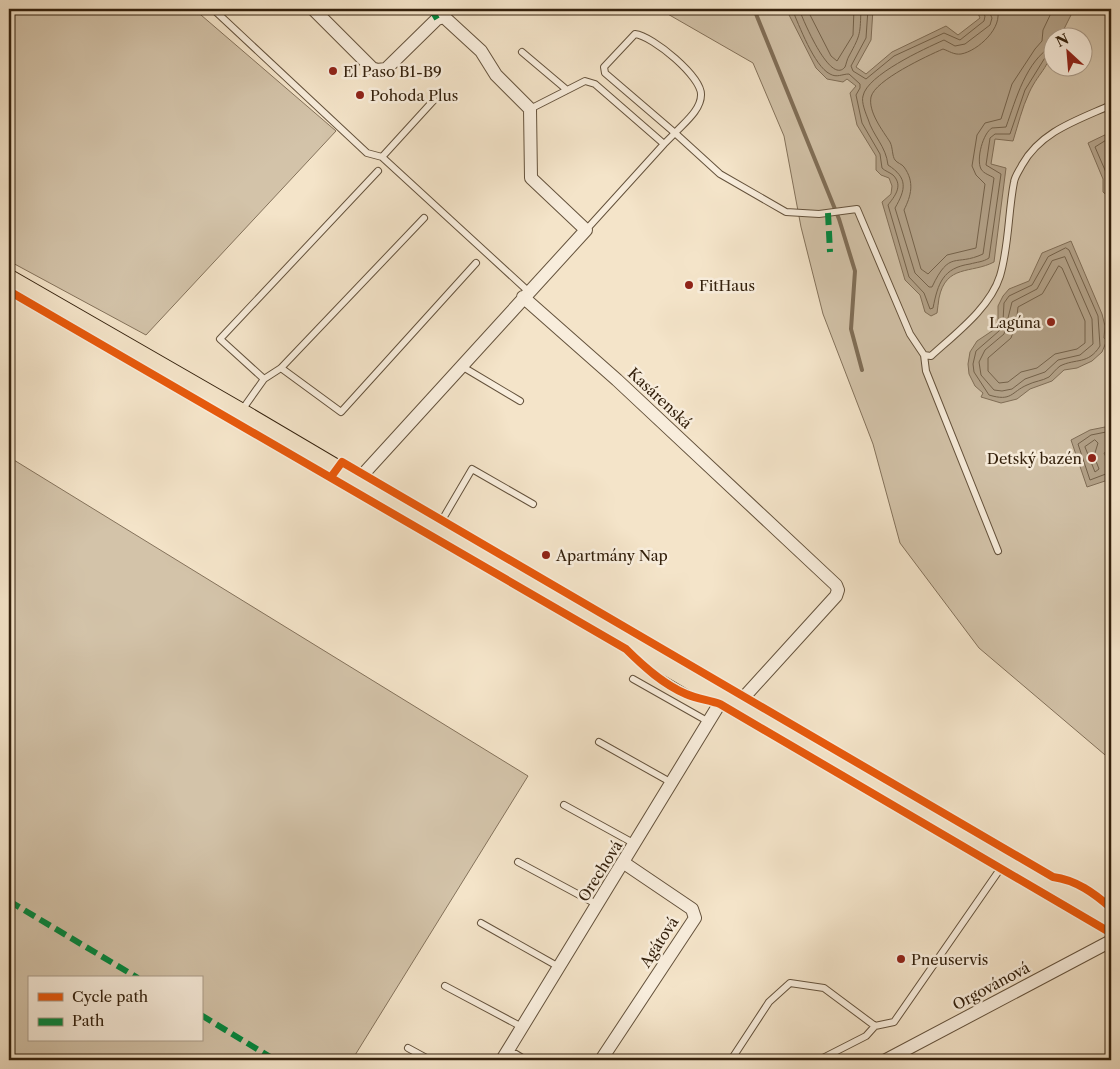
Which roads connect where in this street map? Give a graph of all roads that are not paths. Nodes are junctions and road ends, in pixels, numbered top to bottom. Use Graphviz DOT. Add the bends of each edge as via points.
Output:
graph roads {
  1 [pos="213,9"];
  2 [pos="313,9"];
  3 [pos="446,13"];
  4 [pos="522,52"];
  5 [pos="567,90"];
  6 [pos="434,100"];
  7 [pos="1111,105"];
  8 [pos="530,109"];
  9 [pos="675,133"];
  10 [pos="664,144"];
  11 [pos="382,157"];
  12 [pos="378,171"];
  13 [pos="424,218"];
  14 [pos="586,230"];
  15 [pos="476,262"];
  16 [pos="9,280"];
  17 [pos="526,294"];
  18 [pos="924,355"];
  19 [pos="463,366"];
  20 [pos="281,368"];
  21 [pos="264,379"];
  22 [pos="520,401"];
  23 [pos="240,413"];
  24 [pos="357,482"];
  25 [pos="533,504"];
  26 [pos="437,528"];
  27 [pos="998,551"];
  28 [pos="633,679"];
  29 [pos="730,702"];
  30 [pos="709,722"];
  31 [pos="598,742"];
  32 [pos="672,783"];
  33 [pos="564,805"];
  34 [pos="635,844"];
  35 [pos="1007,859"];
  36 [pos="518,862"];
  37 [pos="624,863"];
  38 [pos="598,905"];
  39 [pos="1111,920"];
  40 [pos="481,923"];
  41 [pos="1111,941"];
  42 [pos="559,967"];
  43 [pos="445,986"];
  44 [pos="875,1026"];
  45 [pos="522,1027"];
  46 [pos="408,1048"];
  47 [pos="504,1056"];
  48 [pos="430,1060"];
  49 [pos="520,1060"];
  50 [pos="601,1060"];
  51 [pos="732,1060"];
  52 [pos="819,1060"];
  53 [pos="886,1060"];
  1 -- 11 [label="lane" via="367,153"];
  2 -- 3 [label="street" via="377,70 386,69"];
  3 -- 8 [label="street" via="482,52 496,74"];
  4 -- 5 [label="lane"];
  5 -- 8 [label="lane"];
  5 -- 10 [label="lane" via="585,81 595,84"];
  6 -- 11 [label="lane"];
  7 -- 18 [label="lane" via="1047,135 1025,160 1014,180 997,283 988,298 956,333 932,356"];
  8 -- 14 [label="street" via="531,178"];
  9 -- 9 [label="lane" via="605,73 604,67 610,59 635,34 667,51 701,89 702,98 694,114"];
  9 -- 10 [label="lane"];
  9 -- 18 [label="lane" via="720,174 786,212 820,214 857,209 910,334"];
  10 -- 14 [label="lane"];
  11 -- 17 [label="lane"];
  12 -- 21 [label="lane" via="220,339"];
  13 -- 20 [label="lane"];
  14 -- 17 [label="street"];
  15 -- 20 [label="lane" via="341,412"];
  16 -- 23 [label="main road"];
  17 -- 19 [label="street"];
  17 -- 29 [label="street, Kasárenská" via="836,585 836,596"];
  18 -- 27 [label="lane" via="926,371"];
  19 -- 22 [label="lane"];
  19 -- 24 [label="street"];
  20 -- 21 [label="lane"];
  21 -- 23 [label="lane"];
  23 -- 24 [label="main road"];
  24 -- 26 [label="main road"];
  25 -- 26 [label="lane" via="472,469"];
  26 -- 29 [label="main road"];
  28 -- 30 [label="lane"];
  29 -- 30 [label="street, Orechová"];
  29 -- 35 [label="main road"];
  30 -- 32 [label="street, Orechová"];
  31 -- 32 [label="lane"];
  32 -- 34 [label="street, Orechová"];
  33 -- 34 [label="lane"];
  34 -- 37 [label="street, Orechová"];
  35 -- 39 [label="main road"];
  35 -- 44 [label="lane" via="894,1022"];
  36 -- 38 [label="lane"];
  37 -- 38 [label="street, Orechová"];
  37 -- 50 [label="street, Agátová" via="692,909 694,918"];
  38 -- 42 [label="street, Orechová"];
  40 -- 42 [label="lane"];
  41 -- 53 [label="street, Orgovánová"];
  42 -- 45 [label="street, Orechová"];
  43 -- 45 [label="lane"];
  44 -- 51 [label="lane" via="824,988 790,983 769,1002"];
  44 -- 52 [label="lane" via="866,1036"];
  45 -- 47 [label="street, Orechová"];
  46 -- 48 [label="lane"];
  47 -- 49 [label="street"];
}
